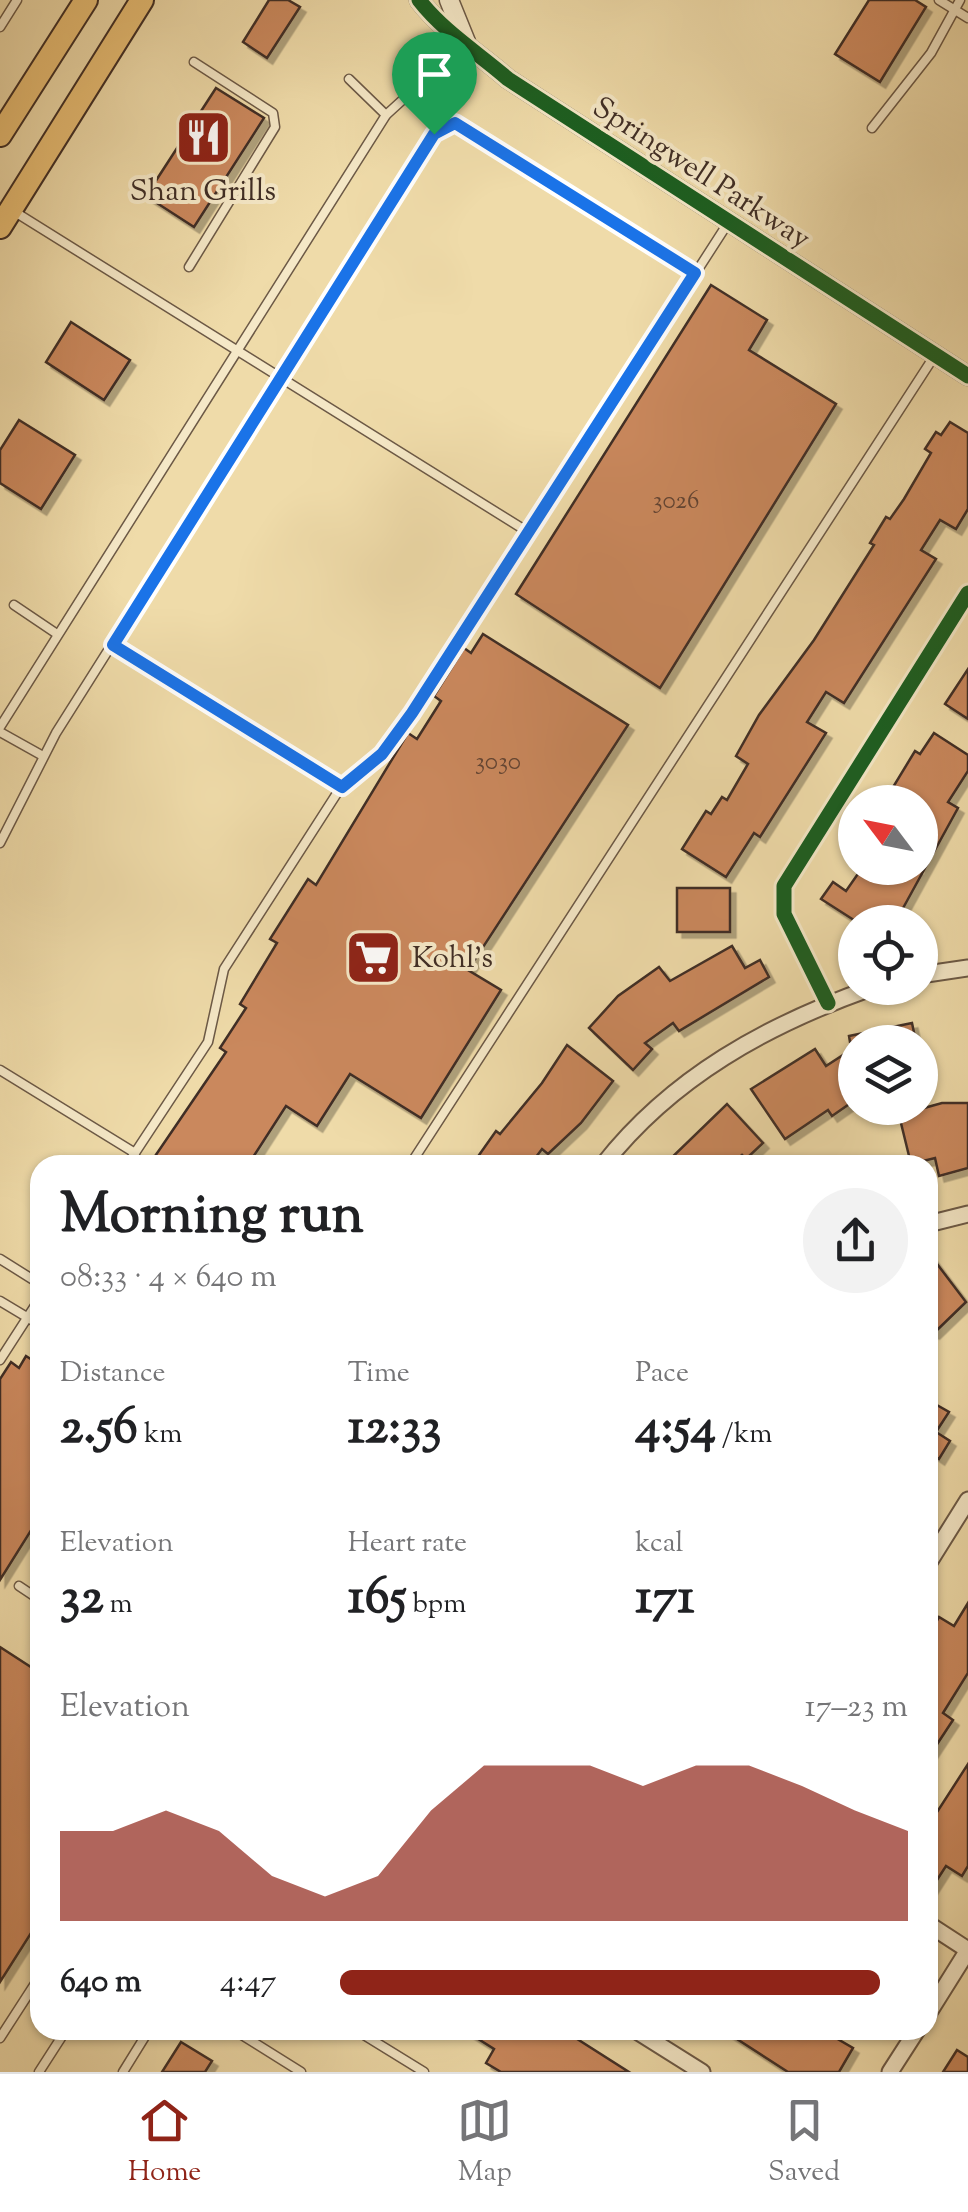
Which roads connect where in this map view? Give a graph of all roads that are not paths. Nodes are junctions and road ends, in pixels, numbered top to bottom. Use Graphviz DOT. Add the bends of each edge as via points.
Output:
graph roads {
  1 [pos="17,0"];
  2 [pos="86,0"];
  3 [pos="142,0"];
  4 [pos="419,0"];
  5 [pos="449,0"];
  6 [pos="940,0"];
  7 [pos="960,0"];
  8 [pos="955,10"];
  9 [pos="968,18"];
  10 [pos="0,27"];
  11 [pos="466,42"];
  12 [pos="194,62"];
  13 [pos="349,79"];
  14 [pos="386,115"];
  15 [pos="872,128"];
  16 [pos="0,135"];
  17 [pos="4,213"];
  18 [pos="729,221"];
  19 [pos="189,266"];
  20 [pos="695,273"];
  21 [pos="237,351"];
  22 [pos="935,355"];
  23 [pos="968,376"];
  24 [pos="282,379"];
  25 [pos="528,532"];
  26 [pos="968,593"];
  27 [pos="14,606"];
  28 [pos="58,634"];
  29 [pos="113,645"];
  30 [pos="0,729"];
  31 [pos="43,756"];
  32 [pos="342,787"];
  33 [pos="0,842"];
  34 [pos="968,968"];
  35 [pos="938,972"];
  36 [pos="838,1000"];
  37 [pos="828,1003"];
  38 [pos="0,1070"];
  39 [pos="135,1152"];
  40 [pos="133,1155"];
  41 [pos="416,1155"];
  42 [pos="612,1155"];
  43 [pos="968,1214"];
  44 [pos="938,1222"];
  45 [pos="0,1259"];
  46 [pos="30,1278"];
  47 [pos="0,1300"];
  48 [pos="30,1313"];
  49 [pos="27,1317"];
  50 [pos="30,1319"];
  51 [pos="0,1360"];
  52 [pos="968,1500"];
  53 [pos="938,1548"];
  54 [pos="19,1586"];
  55 [pos="30,1593"];
  56 [pos="938,1930"];
  57 [pos="968,1950"];
  58 [pos="30,1992"];
  59 [pos="938,1998"];
  60 [pos="0,2038"];
  61 [pos="60,2040"];
  62 [pos="144,2040"];
  63 [pos="250,2040"];
  64 [pos="372,2040"];
  65 [pos="651,2040"];
  66 [pos="911,2040"];
  67 [pos="39,2072"];
  68 [pos="123,2072"];
  69 [pos="301,2072"];
  70 [pos="424,2072"];
  71 [pos="702,2072"];
  72 [pos="890,2072"];
  1 -- 10 [label="lane"];
  2 -- 16 [label="main road"];
  3 -- 17 [label="main road"];
  4 -- 11 [label="street, Springwell Parkway" via="436,23"];
  5 -- 11 [label="street, Springwell Parkway"];
  6 -- 8 [label="lane"];
  7 -- 8 [label="lane"];
  8 -- 9 [label="lane"];
  8 -- 15 [label="lane" via="932,53"];
  11 -- 14 [label="lane"];
  11 -- 18 [label="street, Springwell Parkway" via="508,79"];
  12 -- 19 [label="lane" via="273,113 276,128"];
  13 -- 14 [label="lane"];
  14 -- 21 [label="lane"];
  17 -- 21 [label="lane"];
  18 -- 20 [label="lane"];
  18 -- 22 [label="street, Springwell Parkway"];
  20 -- 24 [label="lane" via="455,123 444,125"];
  20 -- 25 [label="lane"];
  21 -- 24 [label="lane"];
  21 -- 28 [label="lane"];
  22 -- 23 [label="street, Springwell Parkway"];
  22 -- 41 [label="lane"];
  24 -- 25 [label="lane"];
  24 -- 29 [label="lane"];
  25 -- 32 [label="lane" via="382,754"];
  26 -- 37 [label="street" via="784,886 784,914"];
  27 -- 28 [label="lane"];
  28 -- 30 [label="lane"];
  29 -- 31 [label="lane"];
  29 -- 32 [label="lane"];
  30 -- 31 [label="lane"];
  31 -- 33 [label="lane"];
  32 -- 39 [label="lane" via="220,975 208,1042"];
  34 -- 35 [label="street"];
  36 -- 37 [label="street"];
  37 -- 42 [label="street" via="696,1075"];
  38 -- 39 [label="lane"];
  39 -- 40 [label="lane"];
  43 -- 44 [label="street"];
  45 -- 46 [label="lane"];
  47 -- 49 [label="lane"];
  48 -- 49 [label="lane"];
  49 -- 50 [label="lane"];
  49 -- 51 [label="lane"];
  52 -- 53 [label="street"];
  54 -- 55 [label="lane"];
  56 -- 57 [label="street"];
  57 -- 59 [label="street"];
  58 -- 60 [label="lane"];
  61 -- 67 [label="lane"];
  62 -- 68 [label="lane"];
  63 -- 69 [label="lane"];
  64 -- 70 [label="lane"];
  65 -- 71 [label="street"];
  66 -- 72 [label="street"];
}
